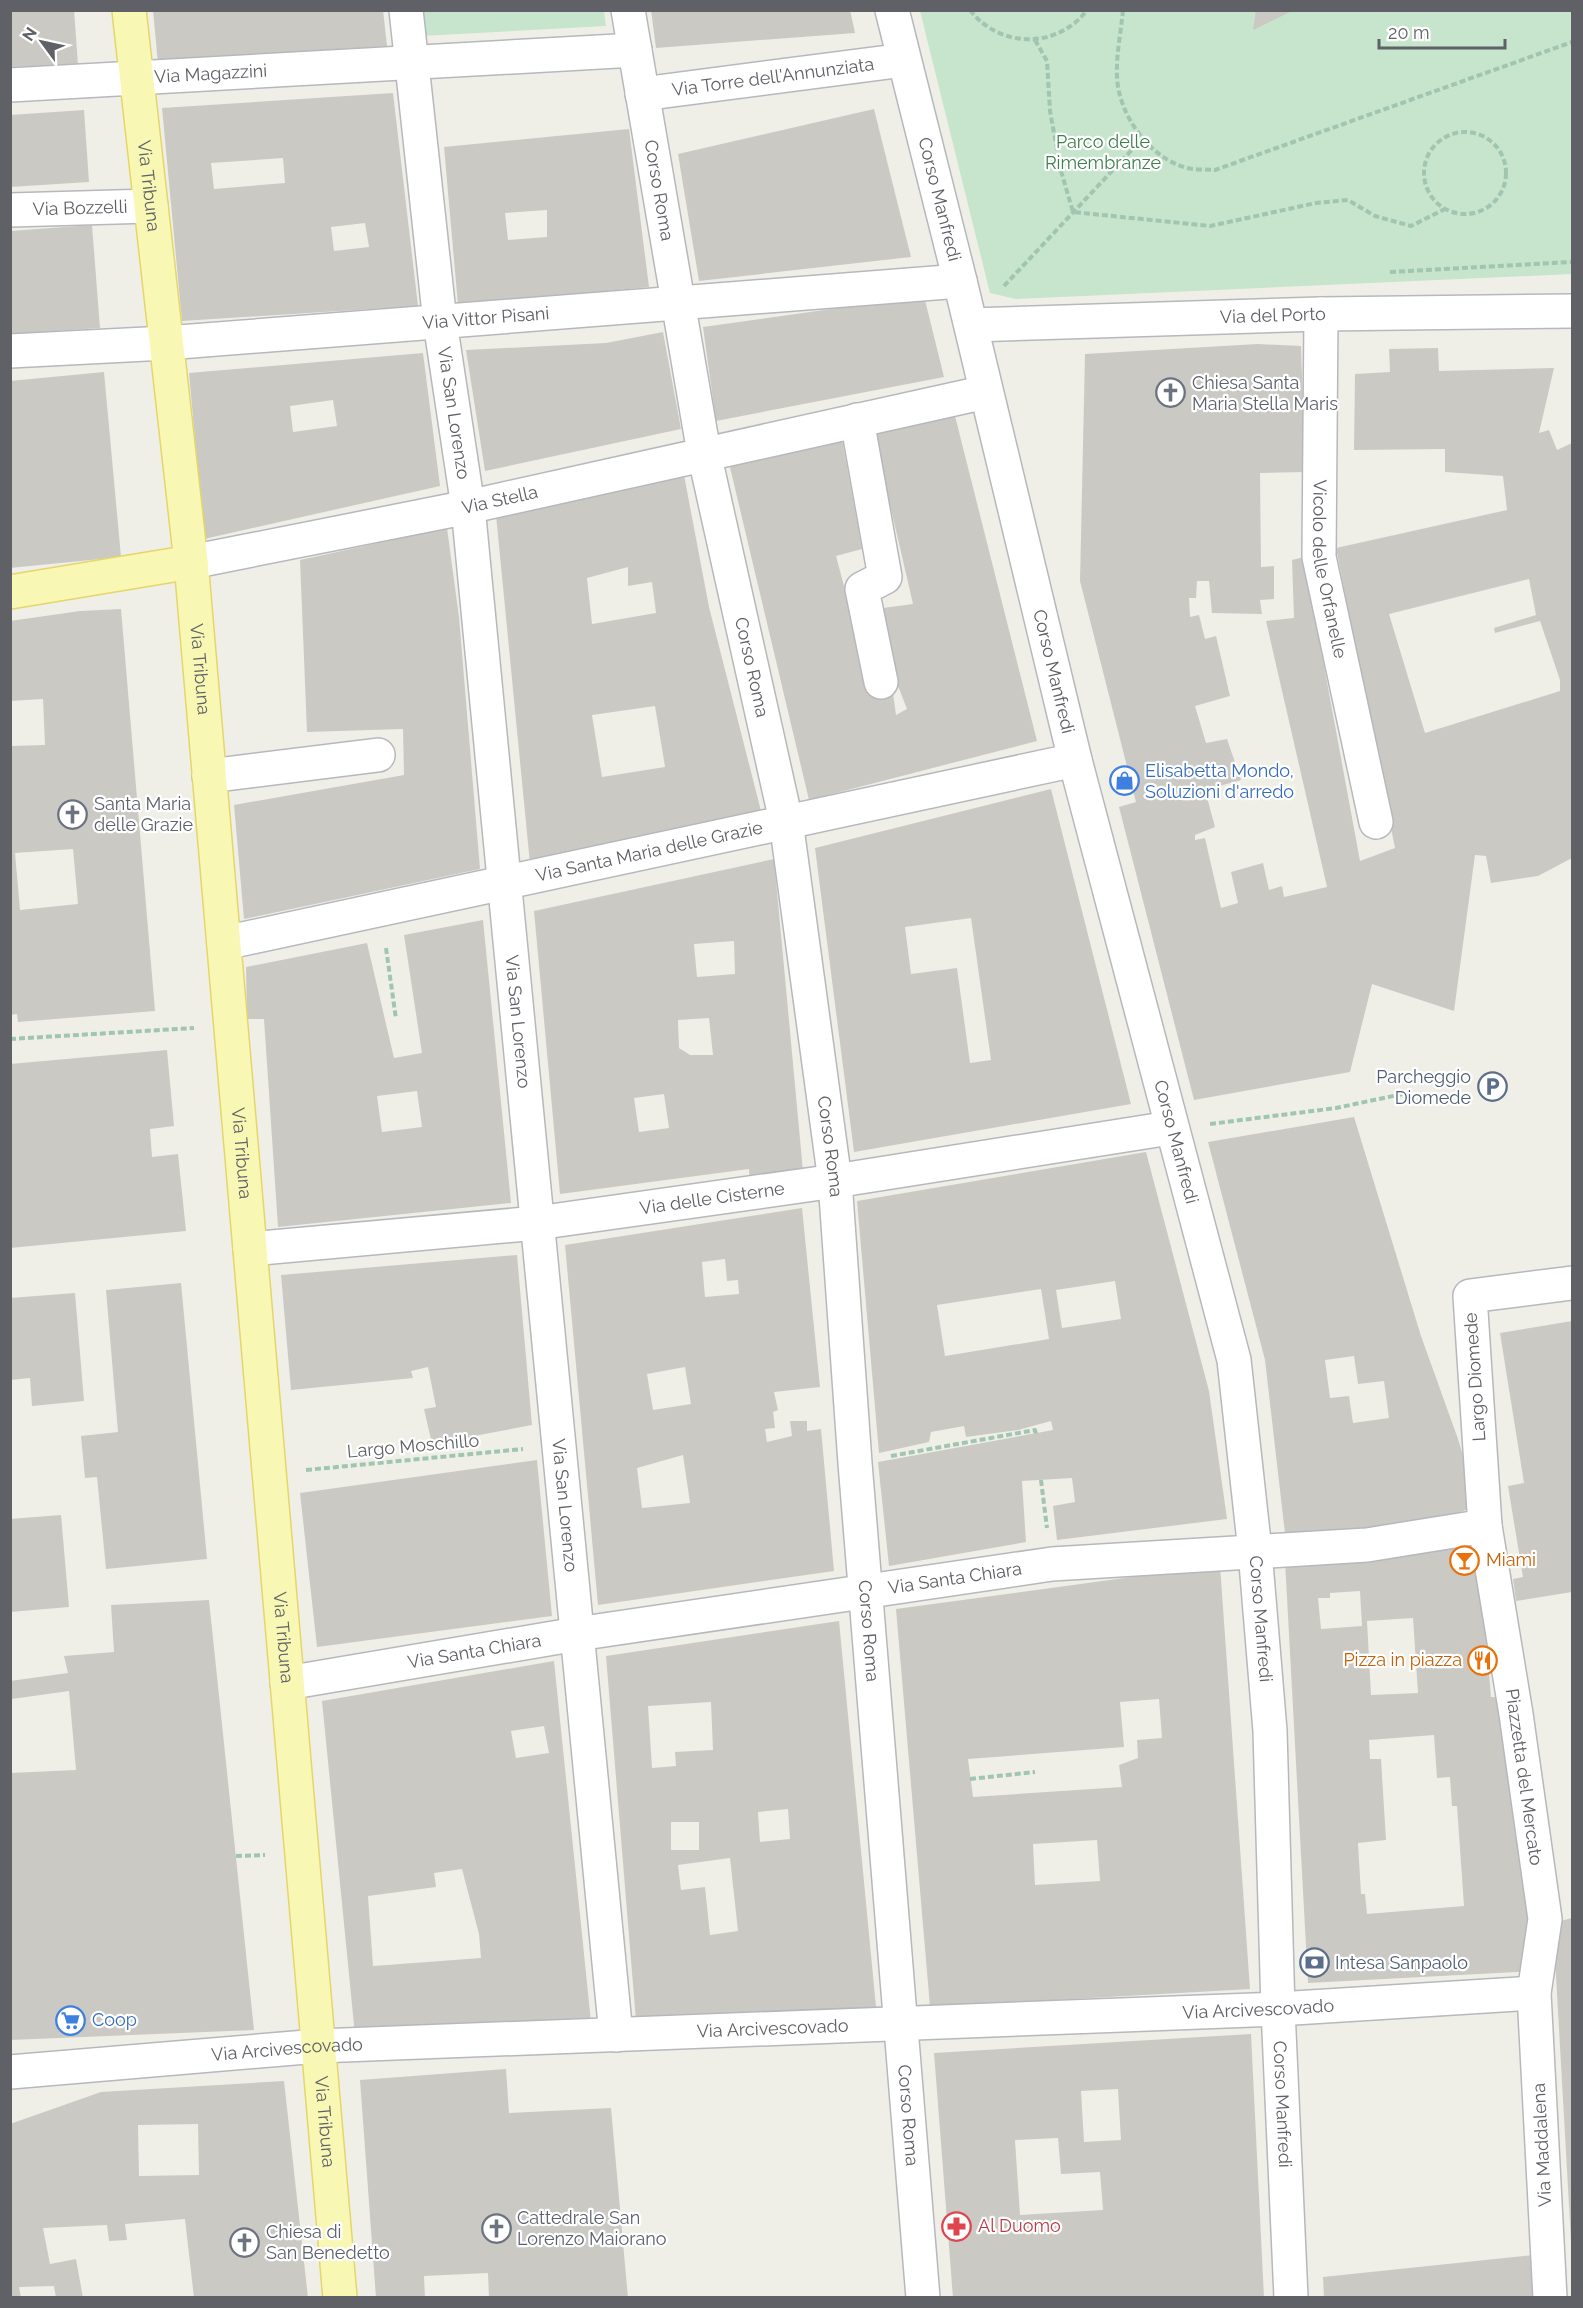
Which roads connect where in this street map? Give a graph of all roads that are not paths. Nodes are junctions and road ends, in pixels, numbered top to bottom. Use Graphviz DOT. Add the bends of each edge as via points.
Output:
graph roads {
  1 [pos="129,10"];
  2 [pos="406,10"];
  3 [pos="628,10"];
  4 [pos="892,10"];
  5 [pos="635,50"];
  6 [pos="904,60"];
  7 [pos="412,64"];
  8 [pos="136,78"];
  9 [pos="10,85"];
  10 [pos="642,94"];
  11 [pos="151,206"];
  12 [pos="10,210"];
  13 [pos="960,281"];
  14 [pos="676,303"];
  15 [pos="1572,311"];
  16 [pos="1321,314"];
  17 [pos="440,322"];
  18 [pos="971,325"];
  19 [pos="166,343"];
  20 [pos="10,351"];
  21 [pos="986,392"];
  22 [pos="857,420"];
  23 [pos="704,453"];
  24 [pos="468,507"];
  25 [pos="191,562"];
  26 [pos="10,592"];
  27 [pos="881,682"];
  28 [pos="378,755"];
  29 [pos="1075,760"];
  30 [pos="209,776"];
  31 [pos="786,821"];
  32 [pos="1376,822"];
  33 [pos="503,883"];
  34 [pos="224,943"];
  35 [pos="1170,1128"];
  36 [pos="835,1181"];
  37 [pos="537,1223"];
  38 [pos="250,1249"];
  39 [pos="1572,1283"];
  40 [pos="1485,1526"];
  41 [pos="1255,1551"];
  42 [pos="867,1591"];
  43 [pos="577,1634"];
  44 [pos="287,1683"];
  45 [pos="1534,1993"];
  46 [pos="1278,2009"];
  47 [pos="901,2023"];
  48 [pos="616,2035"];
  49 [pos="318,2046"];
  50 [pos="10,2073"];
  51 [pos="340,2298"];
  52 [pos="922,2298"];
  53 [pos="1291,2298"];
  54 [pos="1550,2298"];
  1 -- 8 [label="main road, Via Tribuna"];
  2 -- 7 [label="street, Via San Lorenzo"];
  3 -- 5 [label="street, Corso Roma"];
  4 -- 6 [label="street, Corso Manfredi"];
  5 -- 7 [label="street"];
  5 -- 10 [label="street, Corso Roma"];
  6 -- 10 [label="street, Via Torre dell'Annunziata"];
  6 -- 13 [label="street, Corso Manfredi"];
  7 -- 8 [label="street, Via Magazzini"];
  7 -- 17 [label="street, Via San Lorenzo"];
  8 -- 9 [label="street, Via Magazzini"];
  8 -- 11 [label="main road, Via Tribuna"];
  10 -- 14 [label="street, Corso Roma"];
  11 -- 12 [label="street, Via Bozzelli"];
  11 -- 19 [label="main road, Via Tribuna"];
  13 -- 14 [label="street, Via Vittor Pisani"];
  13 -- 18 [label="street, Corso Manfredi"];
  14 -- 17 [label="street, Via Vittor Pisani"];
  14 -- 23 [label="street, Corso Roma"];
  15 -- 16 [label="street, Via del Porto"];
  16 -- 18 [label="street, Via del Porto"];
  16 -- 32 [label="street, Vicolo delle Orfanelle" via="1319,557"];
  17 -- 19 [label="street, Via Vittor Pisani"];
  17 -- 24 [label="street, Via San Lorenzo"];
  18 -- 21 [label="street, Corso Manfredi"];
  19 -- 20 [label="street, Via Vittor Pisani"];
  19 -- 25 [label="main road, Via Tribuna"];
  21 -- 22 [label="street, Via Stella"];
  21 -- 29 [label="street, Corso Manfredi"];
  22 -- 23 [label="street, Via Stella"];
  22 -- 27 [label="street" via="885,578 862,589"];
  23 -- 24 [label="street, Via Stella"];
  23 -- 31 [label="street, Corso Roma"];
  24 -- 25 [label="street, Via Stella"];
  24 -- 33 [label="street, Via San Lorenzo"];
  25 -- 26 [label="main road, Via Stella"];
  25 -- 30 [label="main road, Via Tribuna"];
  28 -- 30 [label="street"];
  29 -- 31 [label="street, Via Santa Maria delle Grazie"];
  29 -- 35 [label="street, Corso Manfredi"];
  30 -- 34 [label="main road, Via Tribuna"];
  31 -- 33 [label="street, Via Santa Maria delle Grazie"];
  31 -- 36 [label="street, Corso Roma"];
  33 -- 34 [label="street, Via Santa Maria delle Grazie"];
  33 -- 37 [label="street, Via San Lorenzo"];
  34 -- 38 [label="main road, Via Tribuna"];
  35 -- 36 [label="street, Via delle Cisterne"];
  35 -- 41 [label="street, Corso Manfredi" via="1234,1360"];
  36 -- 37 [label="street, Via delle Cisterne"];
  36 -- 42 [label="street, Corso Roma"];
  37 -- 38 [label="street, Via delle Cisterne"];
  37 -- 43 [label="street, Via San Lorenzo"];
  38 -- 44 [label="main road, Via Tribuna"];
  39 -- 40 [label="street, Largo Diomede" via="1470,1296"];
  40 -- 41 [label="street, Via Santa Chiara" via="1367,1545"];
  40 -- 45 [label="street, Piazzetta del Mercato" via="1545,1919"];
  41 -- 42 [label="street, Via Santa Chiara" via="1052,1564"];
  41 -- 46 [label="street, Corso Manfredi" via="1270,1731"];
  42 -- 43 [label="street, Via Santa Chiara"];
  42 -- 47 [label="street, Corso Roma"];
  43 -- 44 [label="street, Via Santa Chiara"];
  43 -- 48 [label="street, Via San Lorenzo"];
  44 -- 49 [label="main road, Via Tribuna"];
  45 -- 46 [label="street, Via Arcivescovado"];
  45 -- 54 [label="street, Via Maddalena"];
  46 -- 47 [label="street, Via Arcivescovado"];
  46 -- 53 [label="street, Corso Manfredi"];
  47 -- 48 [label="street, Via Arcivescovado"];
  47 -- 52 [label="street, Corso Roma"];
  48 -- 49 [label="street, Via Arcivescovado"];
  49 -- 50 [label="street, Via Arcivescovado"];
  49 -- 51 [label="main road, Via Tribuna"];
}
